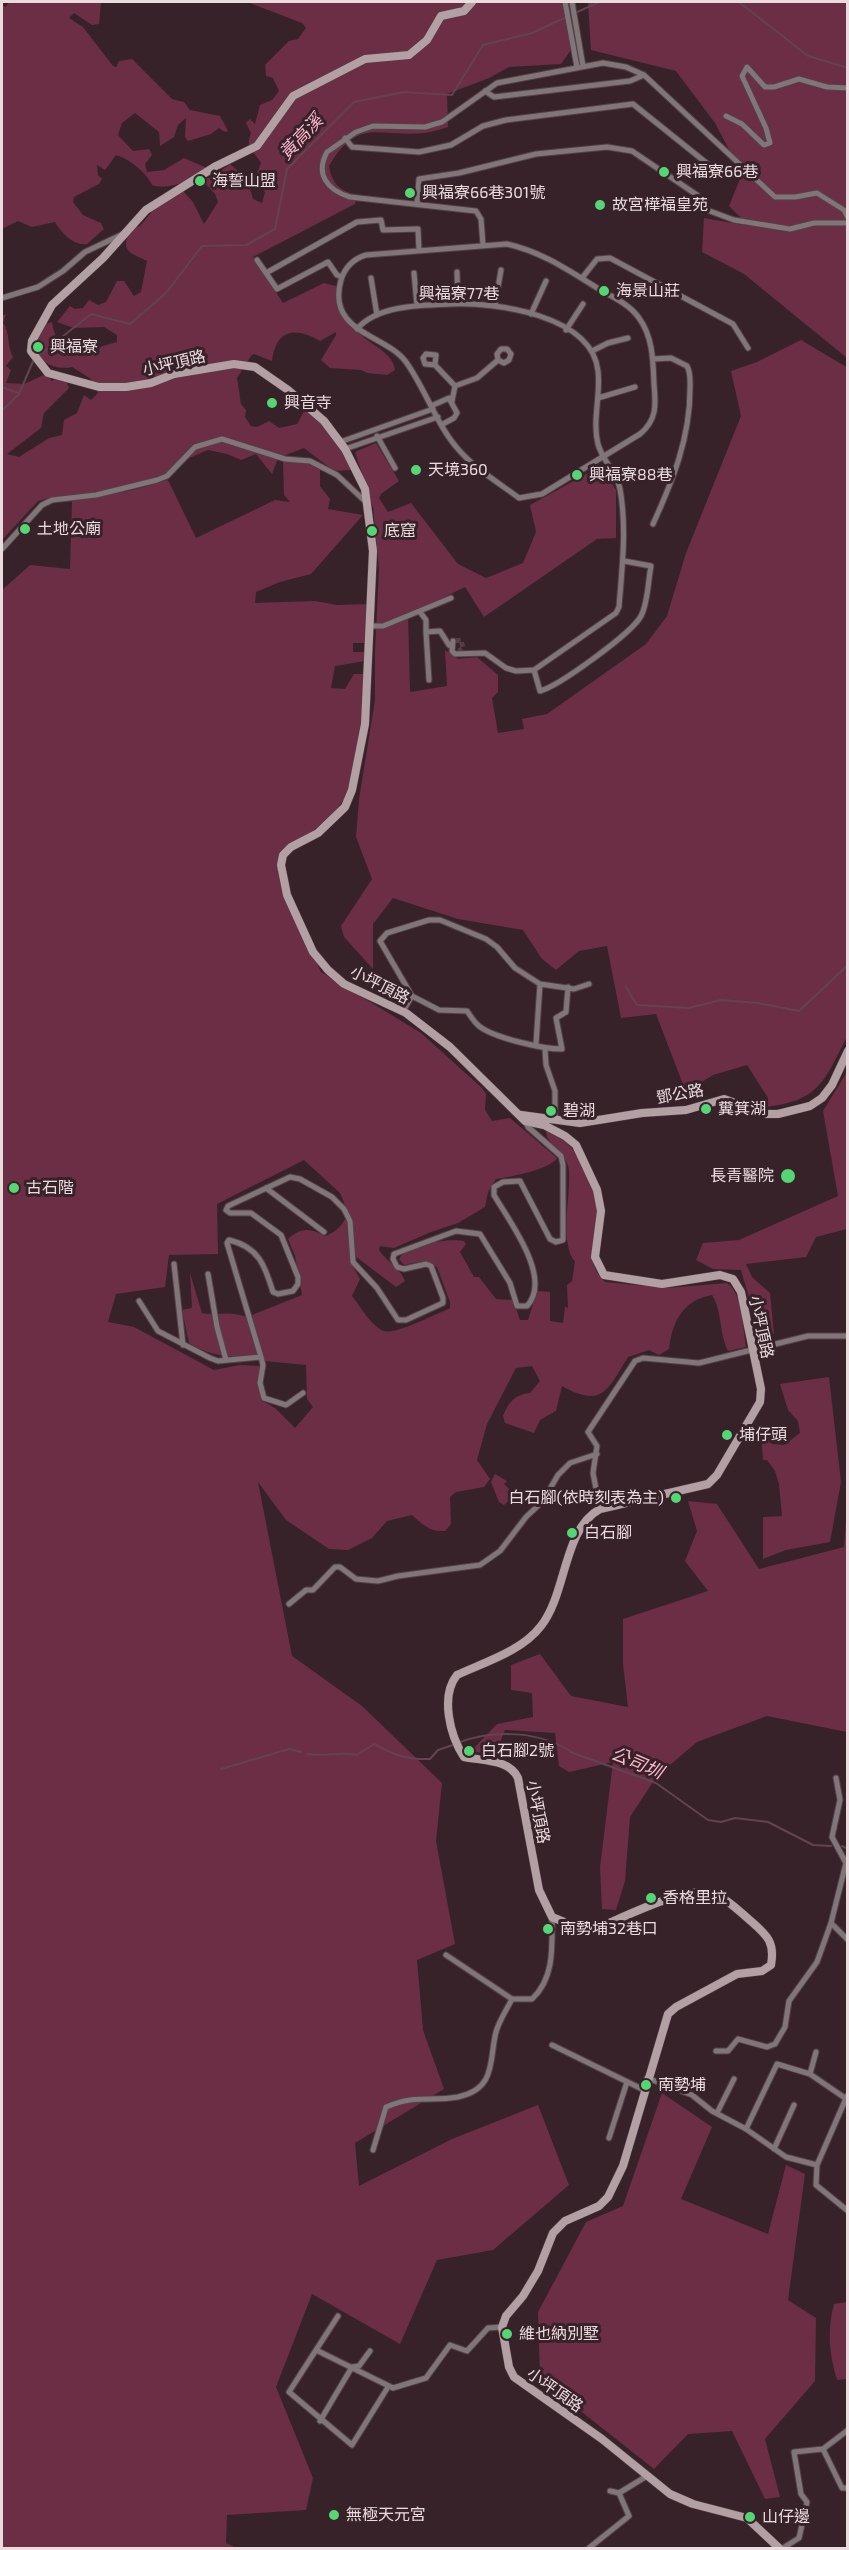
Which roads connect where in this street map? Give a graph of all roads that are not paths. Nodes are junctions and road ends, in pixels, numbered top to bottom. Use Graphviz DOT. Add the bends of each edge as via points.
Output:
graph roads {
  1 [pos="472,2"];
  2 [pos="565,2"];
  3 [pos="572,2"];
  4 [pos="580,66"];
  5 [pos="644,75"];
  6 [pos="848,88"];
  7 [pos="485,91"];
  8 [pos="726,116"];
  9 [pos="345,138"];
  10 [pos="714,169"];
  11 [pos="417,203"];
  12 [pos="848,218"];
  13 [pos="848,223"];
  14 [pos="124,234"];
  15 [pos="483,245"];
  16 [pos="419,250"];
  17 [pos="257,260"];
  18 [pos="501,270"];
  19 [pos="457,272"];
  20 [pos="266,273"];
  21 [pos="414,273"];
  22 [pos="342,278"];
  23 [pos="371,278"];
  24 [pos="582,278"];
  25 [pos="546,281"];
  26 [pos="2,298"];
  27 [pos="458,304"];
  28 [pos="583,304"];
  29 [pos="495,305"];
  30 [pos="417,306"];
  31 [pos="531,314"];
  32 [pos="377,315"];
  33 [pos="357,329"];
  34 [pos="566,330"];
  35 [pos="628,338"];
  36 [pos="748,348"];
  37 [pos="592,351"];
  38 [pos="652,359"];
  39 [pos="498,360"];
  40 [pos="435,365"];
  41 [pos="455,386"];
  42 [pos="635,387"];
  43 [pos="598,398"];
  44 [pos="452,400"];
  45 [pos="432,407"];
  46 [pos="438,417"];
  47 [pos="442,424"];
  48 [pos="375,430"];
  49 [pos="378,437"];
  50 [pos="340,442"];
  51 [pos="345,449"];
  52 [pos="602,456"];
  53 [pos="395,468"];
  54 [pos="367,503"];
  55 [pos="653,524"];
  56 [pos="2,549"];
  57 [pos="624,561"];
  58 [pos="451,598"];
  59 [pos="420,612"];
  60 [pos="371,626"];
  61 [pos="426,632"];
  62 [pos="534,670"];
  63 [pos="429,680"];
  64 [pos="540,984"];
  65 [pos="589,984"];
  66 [pos="568,987"];
  67 [pos="412,996"];
  68 [pos="403,1011"];
  69 [pos="536,1044"];
  70 [pos="545,1049"];
  71 [pos="848,1051"];
  72 [pos="523,1118"];
  73 [pos="555,1119"];
  74 [pos="266,1188"];
  75 [pos="324,1232"];
  76 [pos="174,1264"];
  77 [pos="208,1274"];
  78 [pos="139,1301"];
  79 [pos="848,1336"];
  80 [pos="183,1345"];
  81 [pos="752,1350"];
  82 [pos="261,1357"];
  83 [pos="226,1360"];
  84 [pos="303,1393"];
  85 [pos="597,1454"];
  86 [pos="600,1509"];
  87 [pos="289,1604"];
  88 [pos="836,1778"];
  89 [pos="552,1917"];
  90 [pos="831,1923"];
  91 [pos="848,1940"];
  92 [pos="446,1955"];
  93 [pos="512,1999"];
  94 [pos="552,2045"];
  95 [pos="716,2051"];
  96 [pos="816,2052"];
  97 [pos="810,2074"];
  98 [pos="647,2078"];
  99 [pos="734,2079"];
  100 [pos="627,2082"];
  101 [pos="644,2090"];
  102 [pos="846,2096"];
  103 [pos="794,2105"];
  104 [pos="717,2113"];
  105 [pos="746,2129"];
  106 [pos="609,2138"];
  107 [pos="774,2149"];
  108 [pos="373,2150"];
  109 [pos="817,2165"];
  110 [pos="848,2211"];
  111 [pos="338,2316"];
  112 [pos="502,2327"];
  113 [pos="316,2350"];
  114 [pos="370,2350"];
  115 [pos="352,2367"];
  116 [pos="388,2387"];
  117 [pos="320,2421"];
  118 [pos="848,2430"];
  119 [pos="823,2449"];
  120 [pos="647,2476"];
  121 [pos="848,2488"];
  122 [pos="610,2491"];
  123 [pos="619,2493"];
  124 [pos="589,2548"];
  125 [pos="781,2548"];
  1 -- 14 [label="street, 小坪頂路" via="464,10 441,16 427,40 409,55 365,59 293,96 257,146 159,200"];
  2 -- 4 [label="street"];
  3 -- 4 [label="street"];
  4 -- 5 [label="street" via="603,63"];
  4 -- 7 [label="street" via="497,83"];
  5 -- 7 [label="street" via="630,81 494,97"];
  5 -- 12 [label="street" via="775,196 818,193 844,210"];
  6 -- 8 [label="street" via="799,79 765,87 747,67 742,76 770,143 764,145 742,124"];
  7 -- 9 [label="street" via="442,122 425,127 373,126"];
  9 -- 10 [label="street" via="352,147 419,152 451,145 483,126 506,120 633,104"];
  9 -- 11 [label="street" via="323,160 326,184 350,196"];
  11 -- 13 [label="street" via="419,179 536,154 607,147 632,151 697,195 707,210 734,220 790,229 814,223"];
  11 -- 15 [label="street" via="476,212 481,219"];
  14 -- 26 [label="street" via="85,252 38,286"];
  14 -- 50 [label="street, 小坪頂路" via="52,305 32,341 31,351 48,373 99,387 126,387 234,364 255,367 324,421"];
  15 -- 16 [label="street"];
  15 -- 24 [label="street" via="507,244 528,249"];
  16 -- 20 [label="street" via="418,230 383,230 381,220 357,222"];
  16 -- 22 [label="street" via="357,258"];
  17 -- 20 [label="street"];
  18 -- 29 [label="street"];
  19 -- 27 [label="street"];
  20 -- 22 [label="street" via="277,289 328,262"];
  21 -- 30 [label="street"];
  22 -- 33 [label="street" via="340,304"];
  23 -- 32 [label="street"];
  24 -- 36 [label="street" via="597,259 610,258 733,324"];
  24 -- 38 [label="street" via="640,318 652,347"];
  25 -- 31 [label="street"];
  27 -- 29 [label="street, 興福寮77巷"];
  27 -- 30 [label="street, 興福寮77巷"];
  28 -- 34 [label="street"];
  29 -- 31 [label="street, 興福寮77巷"];
  30 -- 32 [label="street, 興福寮77巷"];
  31 -- 34 [label="street, 興福寮77巷"];
  32 -- 33 [label="street, 興福寮77巷" via="366,318"];
  33 -- 45 [label="street" via="405,360"];
  34 -- 37 [label="street, 興福寮77巷"];
  35 -- 37 [label="street"];
  37 -- 43 [label="street" via="598,369"];
  38 -- 52 [label="street" via="656,403 650,426"];
  38 -- 55 [label="street" via="671,358 690,370 688,426 677,468"];
  39 -- 41 [label="street" via="477,378"];
  40 -- 41 [label="street"];
  41 -- 44 [label="street"];
  42 -- 43 [label="street"];
  43 -- 52 [label="street" via="597,442"];
  44 -- 45 [label="street"];
  44 -- 47 [label="street" via="457,413"];
  45 -- 46 [label="street"];
  45 -- 48 [label="street"];
  46 -- 47 [label="street"];
  46 -- 49 [label="street"];
  47 -- 52 [label="street" via="458,450 519,498 542,494"];
  48 -- 49 [label="street"];
  48 -- 50 [label="street"];
  49 -- 51 [label="street"];
  49 -- 53 [label="street"];
  50 -- 51 [label="street, 小坪頂路"];
  51 -- 54 [label="street, 小坪頂路" via="365,489"];
  52 -- 57 [label="street" via="620,487"];
  54 -- 56 [label="street" via="337,475 310,461 285,459 222,439 195,447 167,476 157,480 96,495 52,500 42,505"];
  54 -- 60 [label="street, 小坪頂路" via="373,551"];
  57 -- 62 [label="street" via="616,613"];
  57 -- 62 [label="street" via="651,566 642,615 632,628 540,692"];
  58 -- 59 [label="street"];
  59 -- 60 [label="street" via="384,626"];
  59 -- 61 [label="street" via="426,620"];
  60 -- 68 [label="street, 小坪頂路" via="364,724 352,790 345,807 318,833 291,847 283,855 282,865 287,895 313,952 344,984"];
  61 -- 62 [label="street" via="440,631 455,654 485,653 506,668"];
  61 -- 63 [label="street"];
  64 -- 66 [label="street"];
  64 -- 67 [label="street" via="515,968 486,939 440,920 429,920 387,933 380,941"];
  64 -- 69 [label="street"];
  65 -- 66 [label="street"];
  66 -- 70 [label="street" via="566,1012 556,1018 562,1049"];
  67 -- 68 [label="street"];
  67 -- 69 [label="street" via="439,1010 466,1011 480,1026 512,1040"];
  68 -- 72 [label="street, 小坪頂路" via="450,1047"];
  69 -- 70 [label="street"];
  70 -- 73 [label="street" via="555,1091"];
  71 -- 73 [label="street, 鄧公路" via="822,1098 794,1110 766,1114 724,1099 667,1113 580,1123"];
  72 -- 73 [label="street, 鄧公路"];
  72 -- 74 [label="street" via="561,1156 563,1240 550,1239 520,1181 494,1187 494,1195 532,1261 531,1302 523,1308 517,1306 510,1283 480,1234 456,1231 394,1254 397,1267 426,1263 431,1266 443,1298 443,1303 398,1320 377,1288 353,1262 350,1221 333,1197 290,1177"];
  72 -- 81 [label="street, 小坪頂路" via="565,1136 585,1159 601,1211 595,1257 604,1275 662,1284 720,1275 733,1279 741,1292"];
  74 -- 75 [label="street"];
  74 -- 82 [label="street" via="226,1210 251,1213 281,1235 298,1277 293,1291 273,1292 261,1258 237,1241 227,1243"];
  76 -- 80 [label="street"];
  77 -- 83 [label="street"];
  78 -- 80 [label="street" via="158,1331"];
  79 -- 81 [label="street" via="808,1336"];
  80 -- 83 [label="street" via="210,1358"];
  81 -- 85 [label="street" via="699,1363 635,1360 588,1432 597,1446"];
  81 -- 86 [label="street, 小坪頂路" via="760,1402 717,1475 708,1484"];
  82 -- 83 [label="street"];
  82 -- 84 [label="street" via="264,1398 286,1405"];
  85 -- 86 [label="street" via="593,1473"];
  85 -- 87 [label="street" via="570,1463 500,1551 480,1565 378,1581 356,1579 335,1567 313,1590 306,1590"];
  86 -- 89 [label="street, 小坪頂路" via="588,1515 579,1528 559,1589 542,1625 529,1639 457,1675 449,1684 451,1721 464,1757 506,1765 518,1778 539,1890"];
  88 -- 90 [label="street" via="840,1800 832,1837 846,1863"];
  89 -- 93 [label="street" via="552,1960 541,1990 532,1999"];
  89 -- 98 [label="street" via="593,1930 682,1893 700,1891 726,1900 767,1935 772,1944 771,1965 762,1971 737,1974 668,2014"];
  90 -- 91 [label="street"];
  90 -- 95 [label="street" via="817,1962 789,2001 784,2027 775,2044 767,2046 738,2039 728,2051"];
  92 -- 93 [label="street"];
  93 -- 108 [label="street" via="496,2031 493,2063 487,2078 472,2092 458,2097 406,2099 386,2107"];
  94 -- 100 [label="street"];
  96 -- 97 [label="street"];
  97 -- 102 [label="street"];
  97 -- 105 [label="street" via="777,2064"];
  98 -- 101 [label="street"];
  98 -- 104 [label="street" via="692,2095"];
  99 -- 104 [label="street"];
  100 -- 101 [label="street"];
  100 -- 106 [label="street"];
  101 -- 112 [label="street" via="623,2166 608,2197 599,2206 565,2221 553,2233 538,2271"];
  102 -- 109 [label="street"];
  103 -- 107 [label="street"];
  104 -- 105 [label="street"];
  105 -- 107 [label="street"];
  107 -- 109 [label="street" via="786,2157"];
  109 -- 110 [label="street" via="816,2185"];
  111 -- 113 [label="street"];
  112 -- 116 [label="street" via="488,2328 467,2351 450,2345 426,2378"];
  112 -- 120 [label="street, 小坪頂路" via="514,2377"];
  113 -- 115 [label="street"];
  113 -- 117 [label="street" via="289,2392"];
  114 -- 115 [label="street" via="359,2366"];
  115 -- 116 [label="street"];
  115 -- 117 [label="street"];
  116 -- 117 [label="street" via="352,2445"];
  118 -- 119 [label="street"];
  119 -- 121 [label="street" via="842,2488"];
  119 -- 125 [label="street" via="794,2452 801,2494 807,2502 799,2538"];
  120 -- 123 [label="street"];
  120 -- 125 [label="street, 小坪頂路" via="680,2500 747,2518"];
  122 -- 123 [label="street"];
  123 -- 124 [label="street" via="629,2516"];
}
